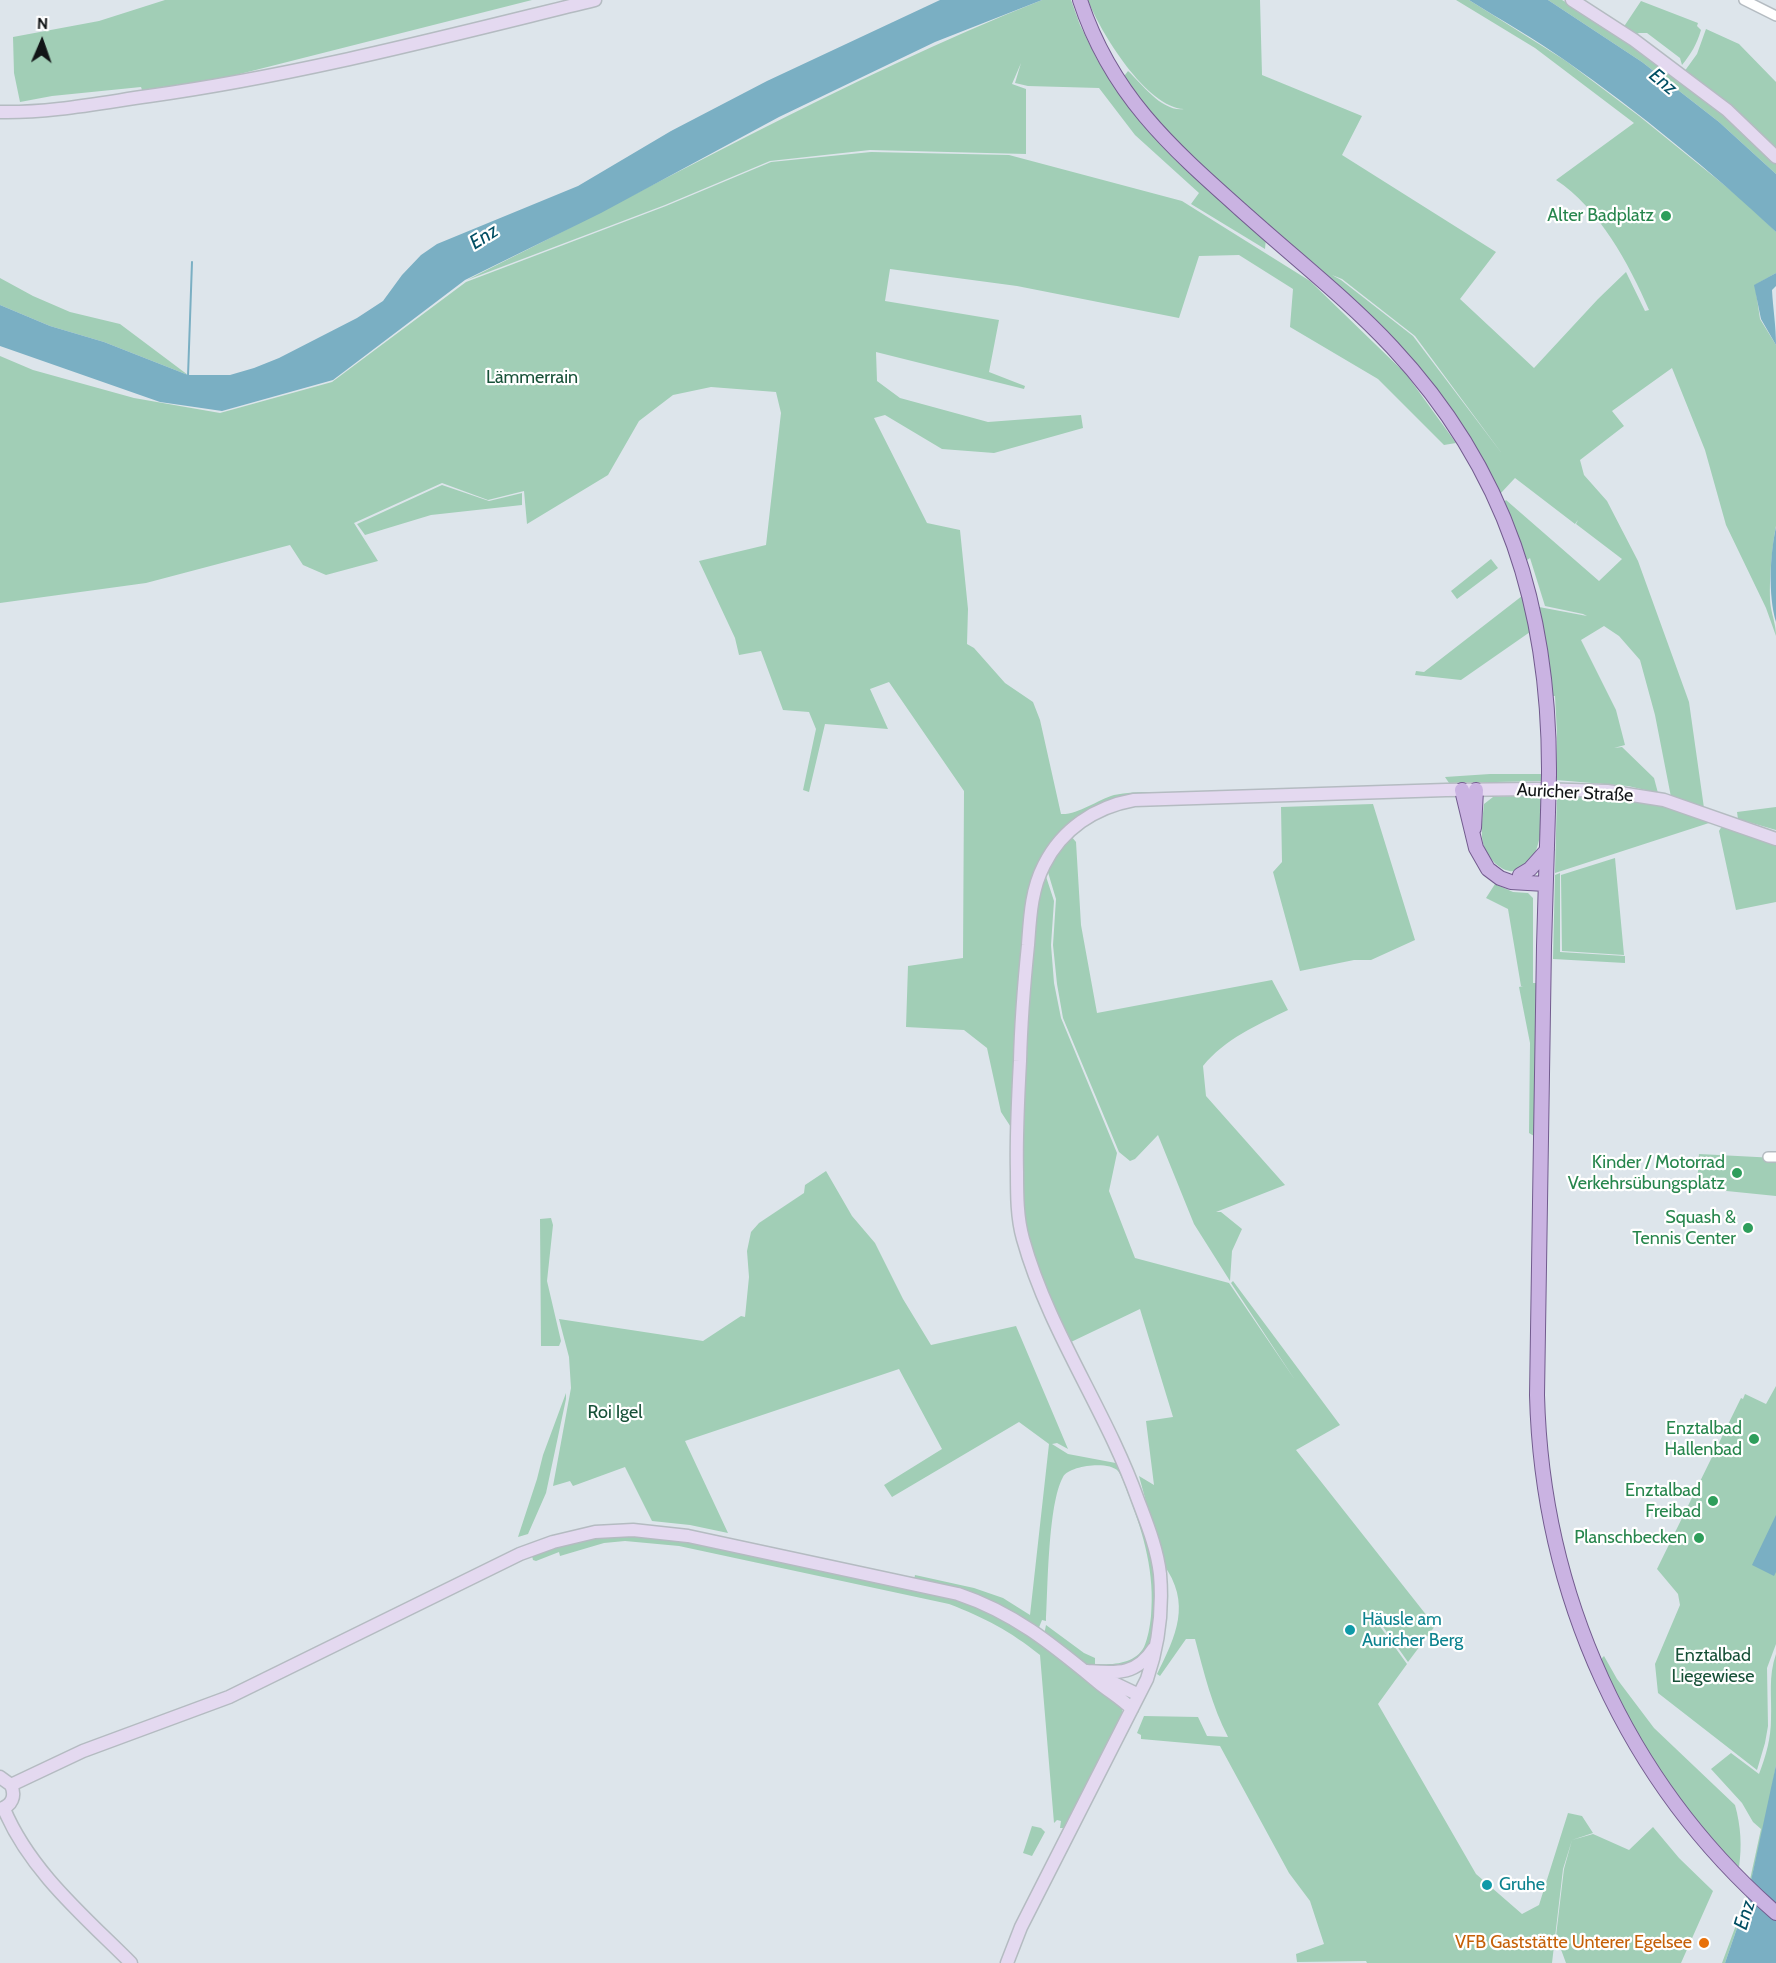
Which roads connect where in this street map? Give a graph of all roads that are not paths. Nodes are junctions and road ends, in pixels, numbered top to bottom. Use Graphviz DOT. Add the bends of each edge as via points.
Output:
graph roads {
  1 [pos="595,0"];
  2 [pos="1080,0"];
  3 [pos="1572,0"];
  4 [pos="1744,0"];
  5 [pos="1776,16"];
  6 [pos="0,112"];
  7 [pos="1776,157"];
  8 [pos="1469,790"];
  9 [pos="1776,839"];
  10 [pos="1547,850"];
  11 [pos="1520,875"];
  12 [pos="1500,878"];
  13 [pos="1545,881"];
  14 [pos="1158,1640"];
  15 [pos="1087,1671"];
  16 [pos="1139,1695"];
  17 [pos="1132,1709"];
  18 [pos="0,1777"];
  19 [pos="11,1785"];
  20 [pos="2,1809"];
  21 [pos="1776,1913"];
  22 [pos="131,1963"];
  23 [pos="1007,1963"];
  1 -- 6 [label="main road" via="267,76 66,108"];
  2 -- 10 [label="main road, bridge" via="1115,76 1152,126 1384,339 1429,390 1482,472 1505,522 1531,599 1542,653 1548,700"];
  3 -- 7 [label="main road" via="1634,40 1727,110"];
  4 -- 5 [label="street"];
  8 -- 9 [label="main road, Auricher Straße" via="1619,793 1664,800"];
  8 -- 12 [label="main road" via="1476,807 1473,832 1479,857"];
  8 -- 14 [label="main road, Auricher Straße" via="1126,801 1102,809 1074,827 1052,851 1039,877 1032,901 1022,999 1016,1140 1018,1212 1023,1239 1048,1309 1124,1461 1152,1537 1161,1597"];
  10 -- 11 [label="main road"];
  10 -- 13 [label="main road"];
  11 -- 12 [label="main road"];
  11 -- 13 [label="main road"];
  12 -- 13 [label="main road" via="1520,884"];
  13 -- 21 [label="main road" via="1537,1395 1540,1453 1558,1556 1576,1619 1640,1753 1690,1824 1726,1866"];
  14 -- 15 [label="main road" via="1145,1659 1130,1670 1115,1674"];
  14 -- 16 [label="main road, Auricher Straße"];
  15 -- 16 [label="main road"];
  15 -- 17 [label="main road"];
  15 -- 19 [label="main road" via="1018,1621 958,1594 688,1536 633,1530 594,1532 520,1554 229,1697 83,1751"];
  16 -- 17 [label="main road, Auricher Straße"];
  17 -- 23 [label="main road, Auricher Straße" via="1021,1927"];
  18 -- 19 [label="main road"];
  19 -- 20 [label="main road" via="13,1798"];
  20 -- 22 [label="main road" via="36,1864"];
}
